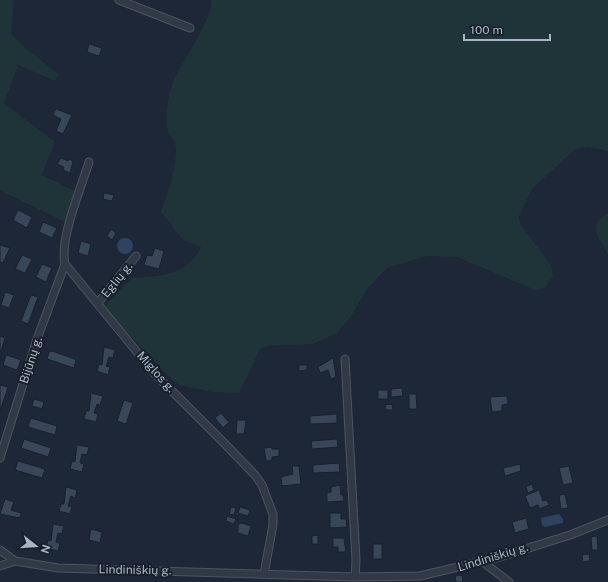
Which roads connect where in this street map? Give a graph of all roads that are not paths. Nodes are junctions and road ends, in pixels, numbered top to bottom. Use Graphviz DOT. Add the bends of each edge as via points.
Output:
graph roads {
  1 [pos="119,0"];
  2 [pos="190,28"];
  3 [pos="89,162"];
  4 [pos="136,256"];
  5 [pos="65,264"];
  6 [pos="98,303"];
  7 [pos="345,359"];
  8 [pos="0,458"];
  9 [pos="608,520"];
  10 [pos="0,550"];
  11 [pos="15,561"];
  12 [pos="484,562"];
  13 [pos="0,566"];
  14 [pos="264,574"];
  15 [pos="355,577"];
  16 [pos="290,578"];
  17 [pos="379,580"];
  18 [pos="509,582"];
  1 -- 2 [label="street"];
  3 -- 5 [label="street" via="64,243"];
  4 -- 6 [label="street, Eglių g."];
  5 -- 6 [label="street, Miglos g."];
  5 -- 8 [label="street, Bijūnų g." via="37,339"];
  6 -- 14 [label="street, Miglos g." via="155,374 262,485 273,514"];
  7 -- 15 [label="street"];
  9 -- 12 [label="street, Lindiniškių g." via="570,535"];
  10 -- 11 [label="street"];
  11 -- 13 [label="street"];
  11 -- 14 [label="street, Lindiniškių g." via="58,568"];
  12 -- 17 [label="street, Lindiniškių g." via="420,576"];
  12 -- 18 [label="street"];
  14 -- 16 [label="street, Lindiniškių g."];
  15 -- 16 [label="street, Lindiniškių g."];
  15 -- 17 [label="street, Lindiniškių g."];
}
